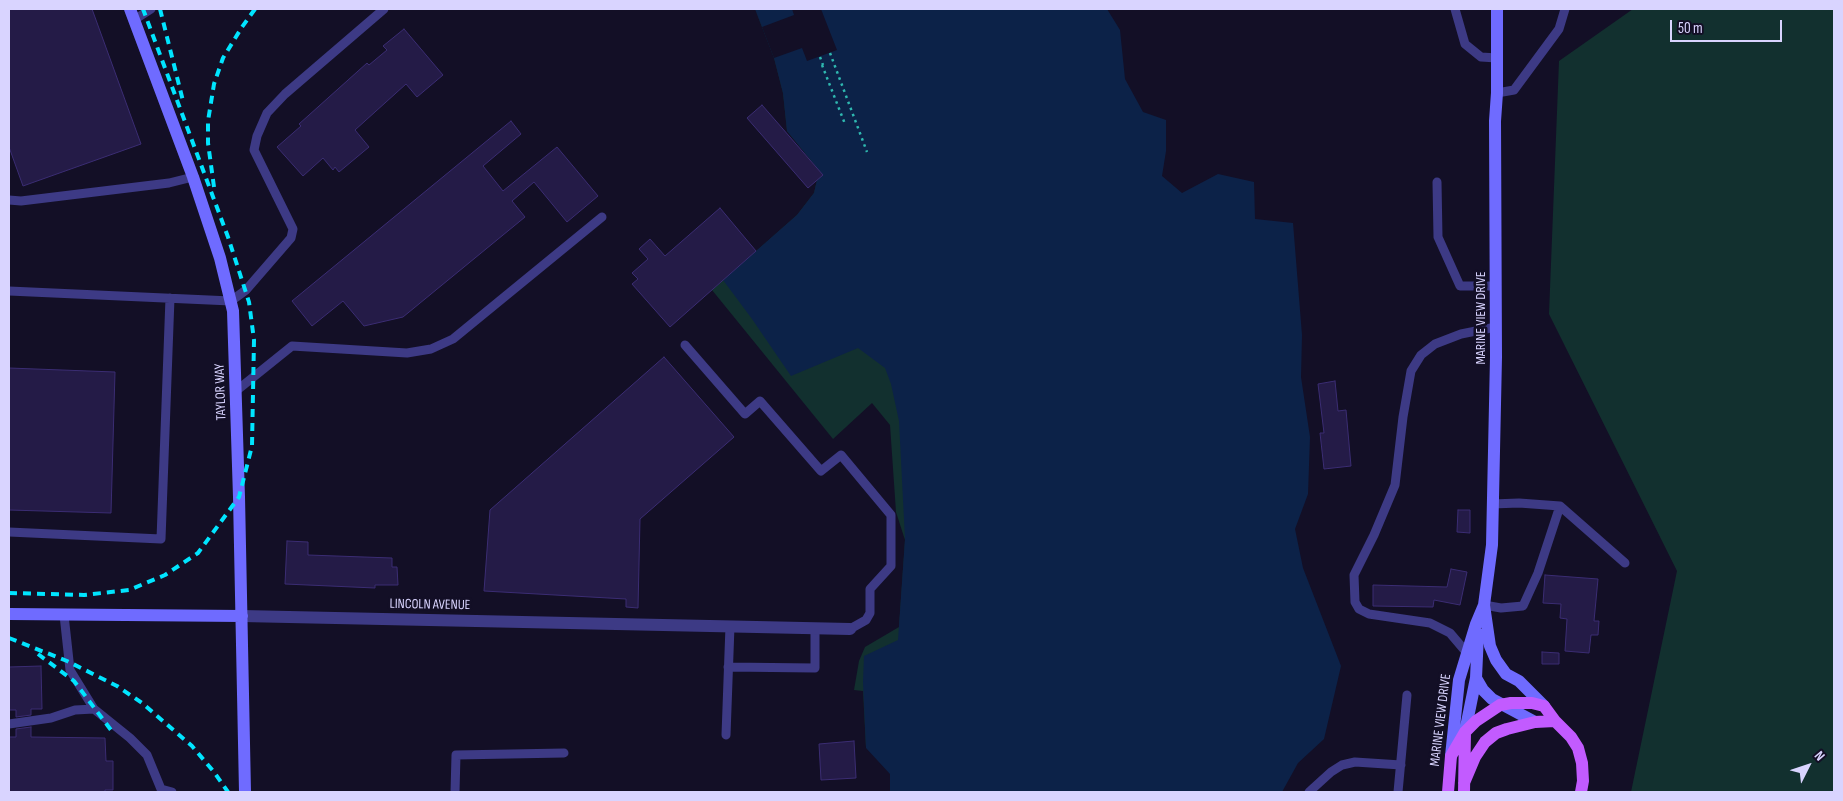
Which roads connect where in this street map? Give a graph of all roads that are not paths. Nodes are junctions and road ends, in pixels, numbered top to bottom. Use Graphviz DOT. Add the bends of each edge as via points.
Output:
graph roads {
  1 [pos="151,9"];
  2 [pos="384,9"];
  3 [pos="1497,9"];
  4 [pos="1565,9"];
  5 [pos="1455,10"];
  6 [pos="132,14"];
  7 [pos="1497,58"];
  8 [pos="1497,93"];
  9 [pos="192,177"];
  10 [pos="1437,182"];
  11 [pos="9,200"];
  12 [pos="602,217"];
  13 [pos="1496,286"];
  14 [pos="9,291"];
  15 [pos="170,298"];
  16 [pos="231,301"];
  17 [pos="1496,327"];
  18 [pos="685,345"];
  19 [pos="236,391"];
  20 [pos="1492,504"];
  21 [pos="1560,506"];
  22 [pos="9,532"];
  23 [pos="1626,563"];
  24 [pos="1484,605"];
  25 [pos="9,614"];
  26 [pos="64,616"];
  27 [pos="242,616"];
  28 [pos="1476,624"];
  29 [pos="730,626"];
  30 [pos="815,628"];
  31 [pos="850,628"];
  32 [pos="1467,653"];
  33 [pos="728,667"];
  34 [pos="1476,678"];
  35 [pos="1407,695"];
  36 [pos="1500,705"];
  37 [pos="1544,706"];
  38 [pos="94,709"];
  39 [pos="1555,721"];
  40 [pos="1535,722"];
  41 [pos="9,724"];
  42 [pos="1465,732"];
  43 [pos="726,735"];
  44 [pos="564,753"];
  45 [pos="1450,756"];
  46 [pos="1401,765"];
  47 [pos="1464,787"];
  48 [pos="172,792"];
  49 [pos="245,792"];
  50 [pos="455,792"];
  51 [pos="1309,792"];
  52 [pos="1398,792"];
  53 [pos="1448,792"];
  54 [pos="1581,792"];
  1 -- 6 [label="lane"];
  2 -- 16 [label="lane" via="267,113 254,150 293,229 291,238 282,249 246,290"];
  3 -- 7 [label="main road, MARINE VIEW DRIVE"];
  4 -- 8 [label="lane" via="1559,29 1514,90"];
  5 -- 7 [label="lane" via="1465,44 1481,57"];
  6 -- 9 [label="main road, TAYLOR WAY"];
  7 -- 8 [label="main road, MARINE VIEW DRIVE"];
  8 -- 13 [label="main road, MARINE VIEW DRIVE"];
  9 -- 11 [label="lane" via="169,183"];
  9 -- 16 [label="main road, TAYLOR WAY"];
  10 -- 13 [label="lane" via="1438,237 1460,286"];
  12 -- 19 [label="lane" via="453,339 431,349 407,353 292,346"];
  13 -- 17 [label="main road, MARINE VIEW DRIVE"];
  14 -- 15 [label="lane"];
  15 -- 16 [label="lane"];
  15 -- 22 [label="lane" via="161,539"];
  16 -- 19 [label="main road, TAYLOR WAY"];
  17 -- 20 [label="main road, MARINE VIEW DRIVE"];
  17 -- 32 [label="lane" via="1461,334 1435,344 1421,355 1412,371 1395,485 1354,575 1355,602 1359,609 1369,614 1430,623 1450,633"];
  18 -- 31 [label="lane" via="745,414 760,401 821,471 841,455 891,515 891,566 870,589 870,614 866,620"];
  19 -- 27 [label="main road, TAYLOR WAY"];
  20 -- 21 [label="lane"];
  20 -- 24 [label="main road, MARINE VIEW DRIVE" via="1492,545"];
  21 -- 23 [label="lane"];
  21 -- 24 [label="lane" via="1524,606 1500,608"];
  24 -- 28 [label="main road, MARINE VIEW DRIVE"];
  24 -- 37 [label="main road" via="1490,646 1496,660 1506,674 1519,681"];
  25 -- 26 [label="main road, LINCOLN AVENUE"];
  26 -- 27 [label="main road, LINCOLN AVENUE"];
  26 -- 38 [label="lane" via="70,670"];
  27 -- 29 [label="street, LINCOLN AVENUE"];
  27 -- 49 [label="main road, TAYLOR WAY"];
  28 -- 32 [label="main road, MARINE VIEW DRIVE"];
  28 -- 34 [label="main road, MARINE VIEW DRIVE"];
  29 -- 30 [label="street, LINCOLN AVENUE"];
  29 -- 33 [label="lane"];
  30 -- 31 [label="street, LINCOLN AVENUE"];
  30 -- 33 [label="lane" via="815,668"];
  32 -- 45 [label="main road, MARINE VIEW DRIVE" via="1459,680"];
  33 -- 43 [label="lane"];
  34 -- 36 [label="main road" via="1483,690"];
  34 -- 42 [label="main road, MARINE VIEW DRIVE"];
  35 -- 46 [label="lane"];
  36 -- 37 [label="main road" via="1532,703"];
  36 -- 40 [label="main road"];
  36 -- 42 [label="main road"];
  37 -- 39 [label="main road"];
  38 -- 41 [label="lane"];
  38 -- 48 [label="lane" via="147,755 161,789"];
  39 -- 40 [label="main road"];
  39 -- 54 [label="main road" via="1578,748 1582,763"];
  40 -- 47 [label="main road" via="1506,729 1485,742 1475,757"];
  42 -- 45 [label="main road"];
  42 -- 47 [label="main road, MARINE VIEW DRIVE"];
  44 -- 50 [label="lane" via="456,755"];
  45 -- 53 [label="main road, MARINE VIEW DRIVE"];
  46 -- 51 [label="lane" via="1355,762 1342,765"];
  46 -- 52 [label="lane"];
}
